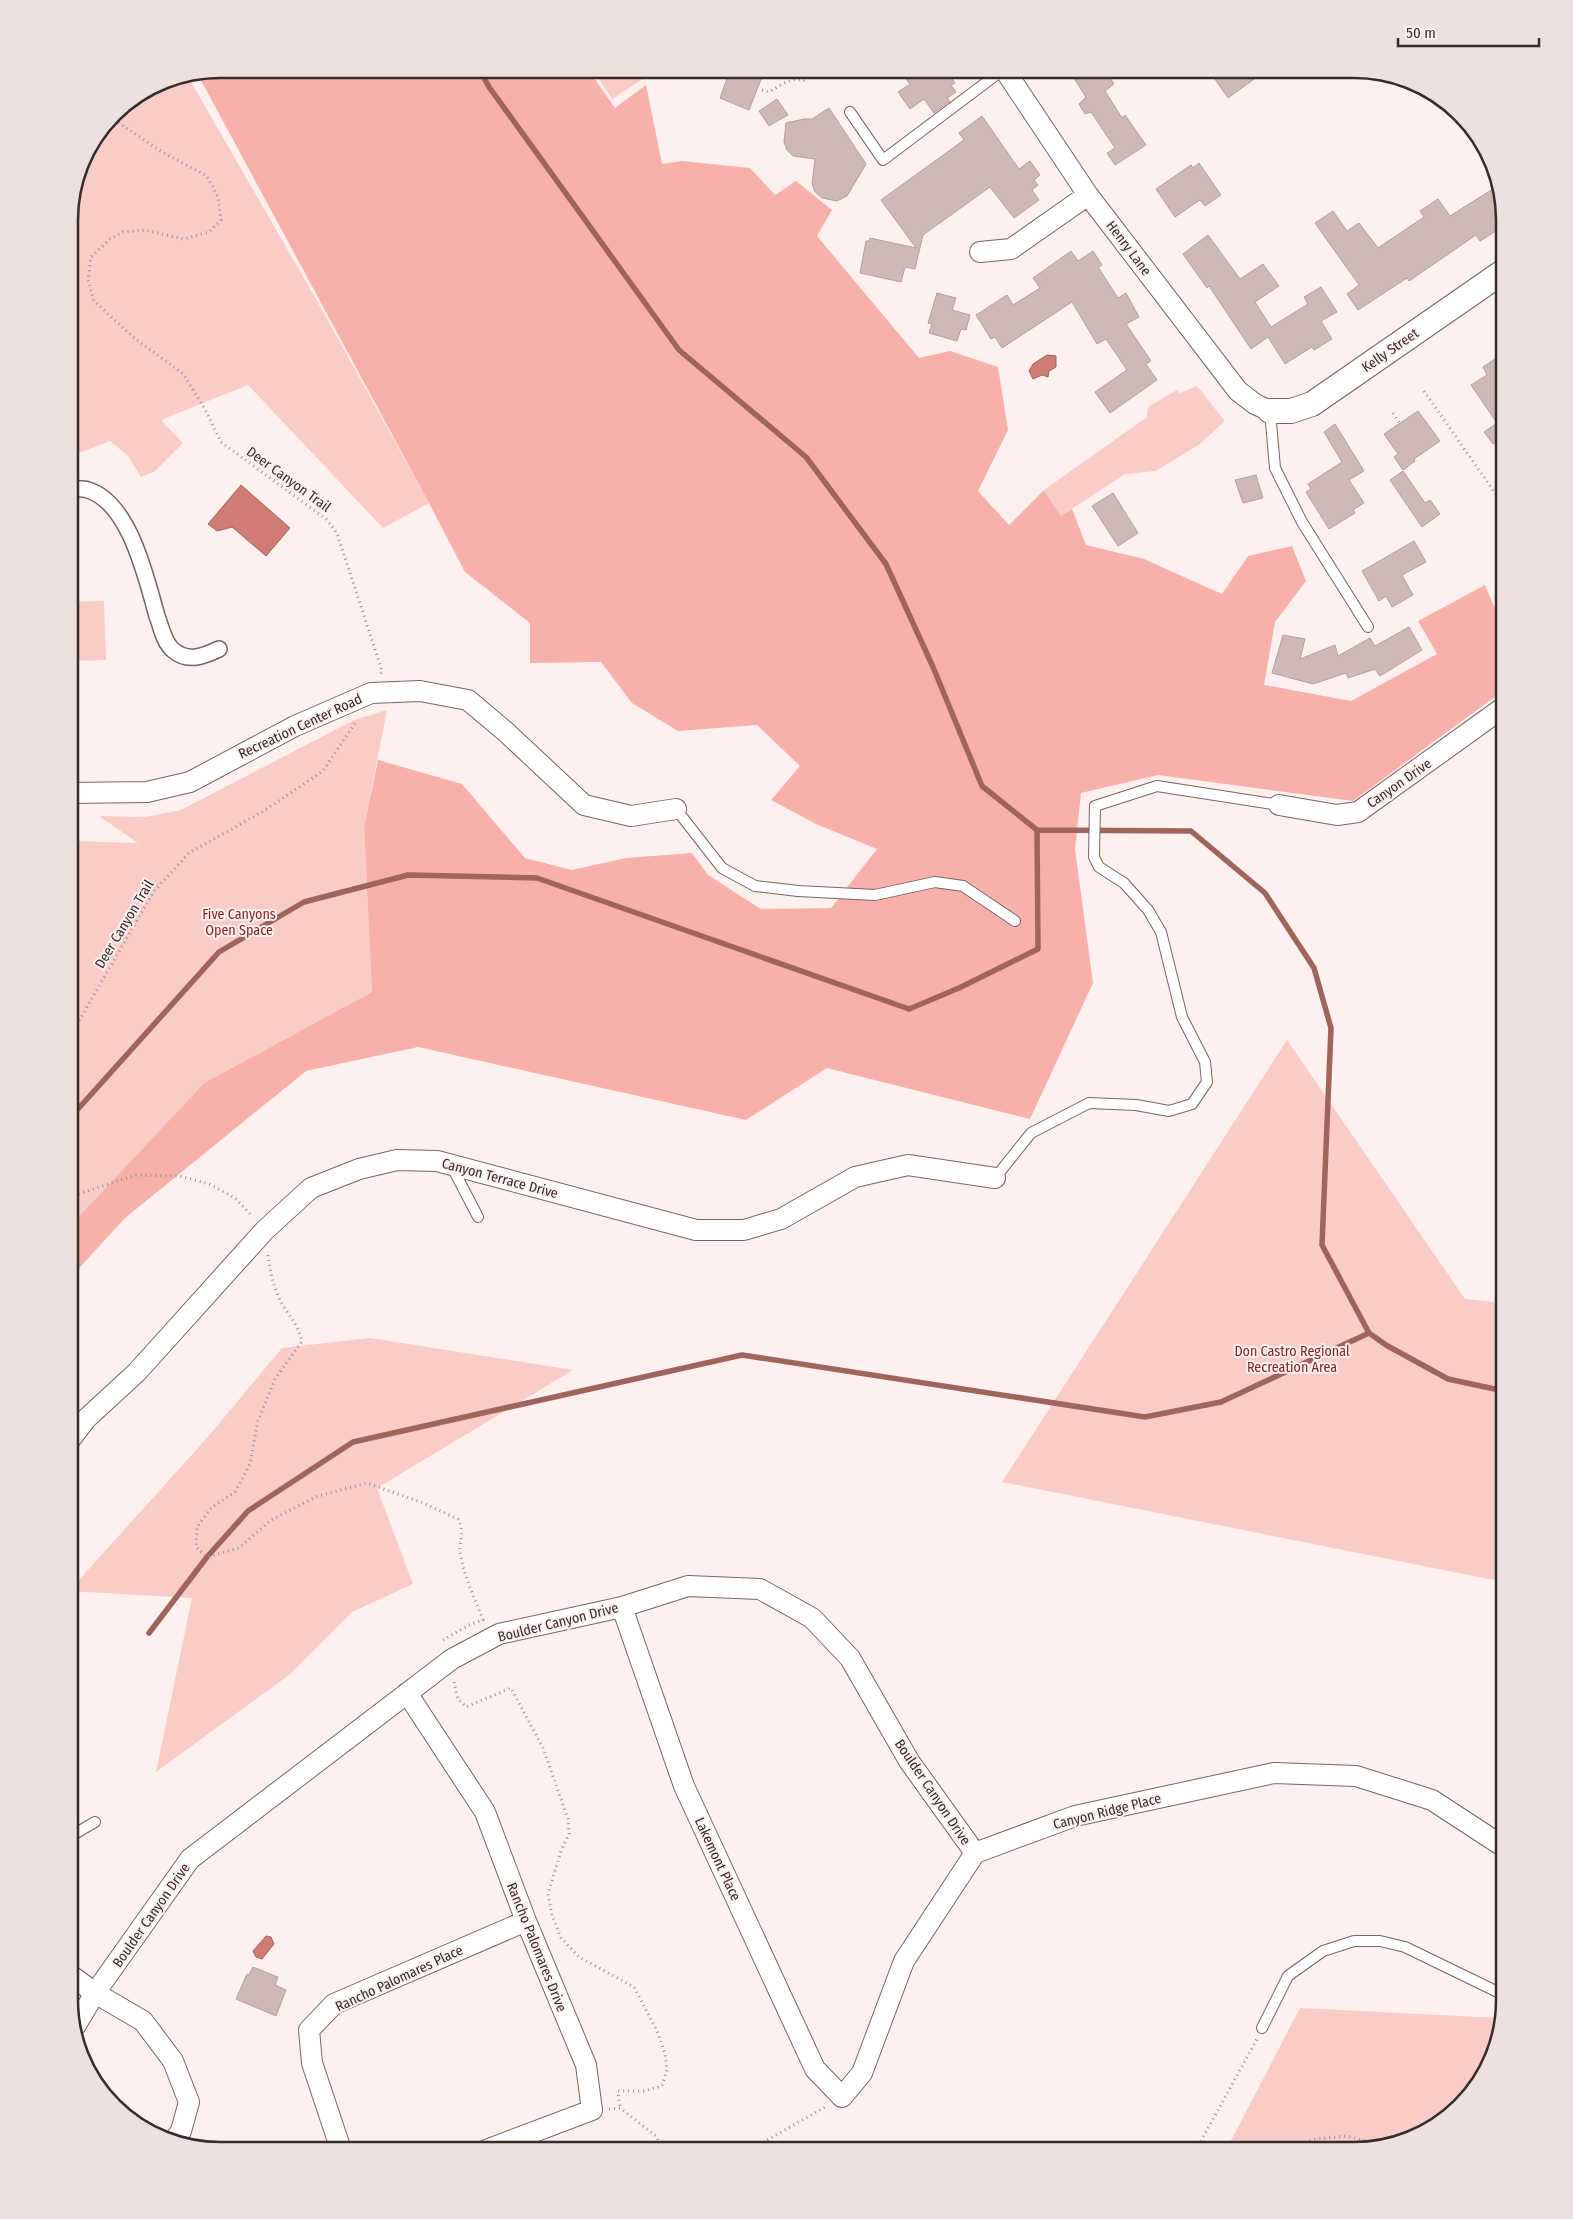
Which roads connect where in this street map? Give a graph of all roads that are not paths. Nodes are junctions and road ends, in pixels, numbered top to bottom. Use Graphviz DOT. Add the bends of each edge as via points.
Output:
graph roads {
  1 [pos="992,78"];
  2 [pos="1010,78"];
  3 [pos="850,112"];
  4 [pos="1088,195"];
  5 [pos="980,252"];
  6 [pos="1496,277"];
  7 [pos="1270,411"];
  8 [pos="78,489"];
  9 [pos="1368,627"];
  10 [pos="219,649"];
  11 [pos="1496,713"];
  12 [pos="78,793"];
  13 [pos="1279,805"];
  14 [pos="676,809"];
  15 [pos="1015,921"];
  16 [pos="451,1165"];
  17 [pos="994,1178"];
  18 [pos="478,1217"];
  19 [pos="77,1430"];
  20 [pos="622,1607"];
  21 [pos="407,1693"];
  22 [pos="95,1822"];
  23 [pos="77,1832"];
  24 [pos="1496,1842"];
  25 [pos="975,1853"];
  26 [pos="526,1921"];
  27 [pos="77,1980"];
  28 [pos="1496,1991"];
  29 [pos="95,1994"];
  30 [pos="79,2020"];
  31 [pos="1262,2028"];
  32 [pos="178,2135"];
  33 [pos="338,2141"];
  34 [pos="509,2141"];
  1 -- 3 [label="lane" via="883,160"];
  2 -- 4 [label="street, Henry Lane"];
  4 -- 5 [label="street" via="1011,249"];
  4 -- 7 [label="street, Henry Lane" via="1238,392"];
  6 -- 7 [label="street, Kelly Street" via="1312,404 1292,412"];
  7 -- 9 [label="lane" via="1275,468 1302,522"];
  8 -- 10 [label="street" via="87,490 106,500 121,520 135,547 162,631 172,650 198,658"];
  11 -- 13 [label="street, Canyon Drive" via="1358,812 1338,815"];
  12 -- 14 [label="street, Recreation Center Road" via="147,792 190,782 295,726 370,693 420,691 468,700 584,805 631,816"];
  13 -- 17 [label="lane" via="1157,786 1095,806 1094,857 1099,867 1124,883 1148,910 1161,932 1182,1017 1205,1062 1207,1082 1192,1104 1169,1111 1136,1105 1089,1103 1031,1133"];
  14 -- 15 [label="lane" via="722,868 755,886 876,895 935,882 963,886"];
  16 -- 17 [label="street, Canyon Terrace Drive" via="696,1230 744,1230 781,1219 854,1177 908,1165"];
  16 -- 18 [label="lane"];
  16 -- 19 [label="street, Canyon Terrace Drive" via="437,1161 397,1160 360,1169 311,1188 265,1230 137,1372"];
  20 -- 21 [label="street, Boulder Canyon Drive" via="499,1634 452,1659"];
  20 -- 25 [label="street, Boulder Canyon Drive" via="688,1586 760,1589 812,1618 850,1658 909,1761"];
  20 -- 25 [label="street, Lakemont Place" via="684,1786 815,2069 842,2097 862,2073 904,1961"];
  21 -- 26 [label="street, Rancho Palomares Drive" via="485,1812"];
  21 -- 29 [label="street, Boulder Canyon Drive" via="190,1860"];
  22 -- 23 [label="lane"];
  24 -- 25 [label="street, Canyon Ridge Place" via="1432,1800 1356,1776 1274,1773 1075,1816"];
  26 -- 33 [label="street, Rancho Palomares Place" via="334,2004 309,2030 312,2063"];
  26 -- 34 [label="street, Rancho Palomares Drive" via="586,2066 592,2110"];
  27 -- 29 [label="street"];
  28 -- 31 [label="lane" via="1405,1947 1380,1941 1354,1941 1323,1951 1288,1976"];
  29 -- 30 [label="street, Boulder Canyon Drive"];
  29 -- 32 [label="street" via="143,2021 172,2061 189,2102"];
}
